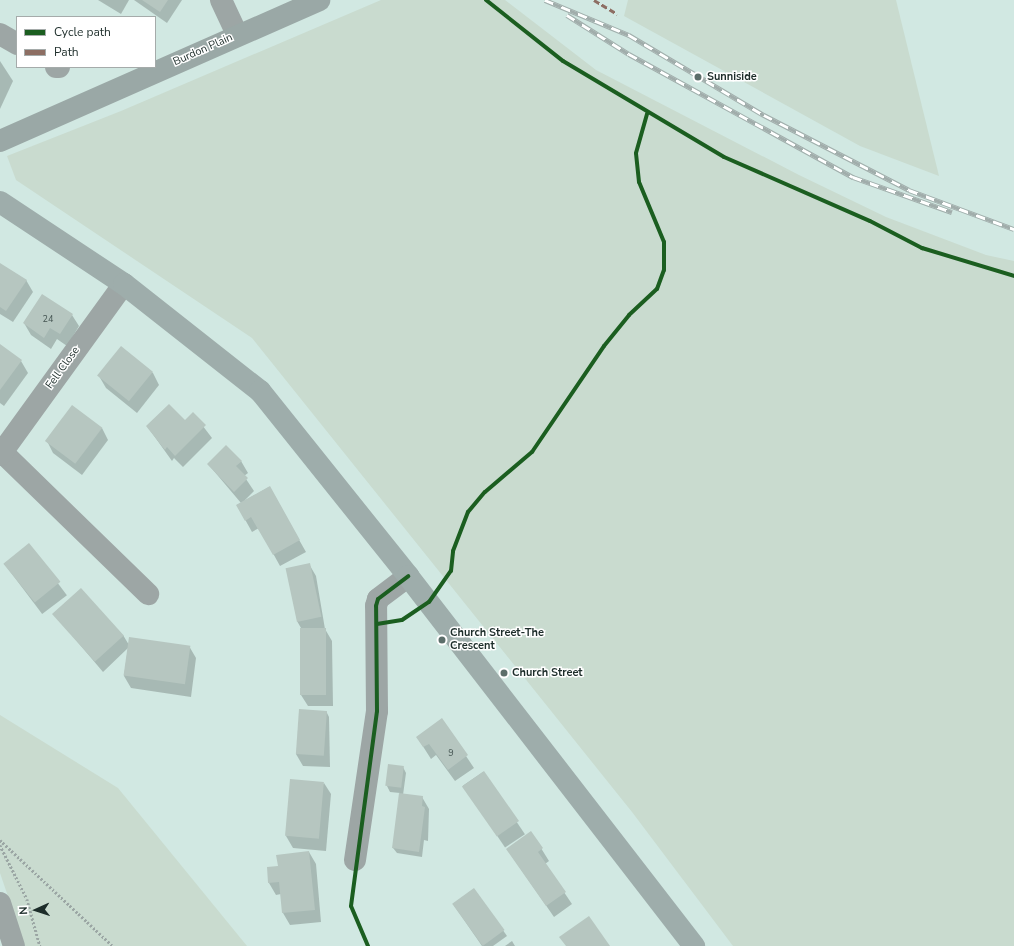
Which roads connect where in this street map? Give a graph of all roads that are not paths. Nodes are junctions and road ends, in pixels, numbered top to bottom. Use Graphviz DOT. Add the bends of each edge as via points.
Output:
graph roads {
  1 [pos="221,0"];
  2 [pos="319,0"];
  3 [pos="0,34"];
  4 [pos="237,35"];
  5 [pos="16,43"];
  6 [pos="156,66"];
  7 [pos="147,70"];
  8 [pos="0,141"];
  9 [pos="0,202"];
  10 [pos="124,284"];
  11 [pos="1,453"];
  12 [pos="408,576"];
  13 [pos="148,594"];
  14 [pos="355,860"];
  15 [pos="0,903"];
  16 [pos="14,946"];
  17 [pos="694,946"];
  1 -- 4 [label="street"];
  2 -- 4 [label="main road, Burdon Plain"];
  3 -- 5 [label="street"];
  4 -- 6 [label="main road, Burdon Plain"];
  7 -- 8 [label="main road, Burdon Plain"];
  9 -- 10 [label="highway"];
  10 -- 11 [label="street, Fell Close"];
  10 -- 12 [label="highway" via="260,391"];
  11 -- 13 [label="street, Fell Close"];
  12 -- 14 [label="street" via="378,599 376,606 377,711"];
  12 -- 17 [label="highway"];
  15 -- 16 [label="street"];
}
